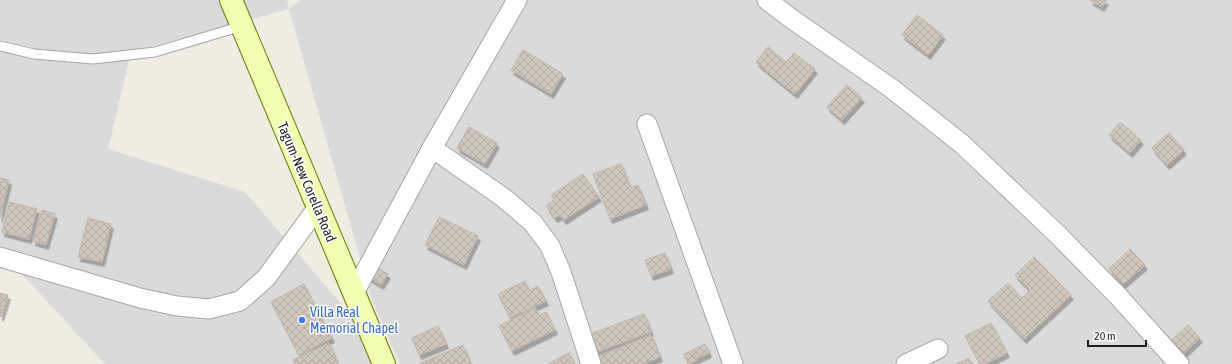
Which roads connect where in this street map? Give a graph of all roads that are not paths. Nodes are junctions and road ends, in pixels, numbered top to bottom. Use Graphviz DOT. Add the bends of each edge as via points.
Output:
graph roads {
  1 [pos="231,0"];
  2 [pos="517,0"];
  3 [pos="767,0"];
  4 [pos="242,26"];
  5 [pos="0,46"];
  6 [pos="647,124"];
  7 [pos="432,148"];
  8 [pos="318,207"];
  9 [pos="0,257"];
  10 [pos="354,293"];
  11 [pos="938,349"];
  12 [pos="384,364"];
  13 [pos="591,364"];
  14 [pos="733,364"];
  15 [pos="906,364"];
  16 [pos="1179,364"];
  1 -- 4 [label="main road, Tagum-New Corella Road"];
  2 -- 7 [label="street"];
  3 -- 16 [label="street" via="892,88 962,144 1056,233 1119,297"];
  4 -- 5 [label="lane" via="155,52 93,59 34,54"];
  4 -- 8 [label="main road, Tagum-New Corella Road"];
  6 -- 14 [label="street"];
  7 -- 10 [label="street"];
  7 -- 13 [label="street" via="504,198 533,223 550,246"];
  8 -- 9 [label="street" via="266,278 240,301 209,309 177,306 140,298"];
  8 -- 10 [label="main road, Tagum-New Corella Road"];
  10 -- 12 [label="main road, Tagum-New Corella Road"];
  11 -- 15 [label="street"];
}
